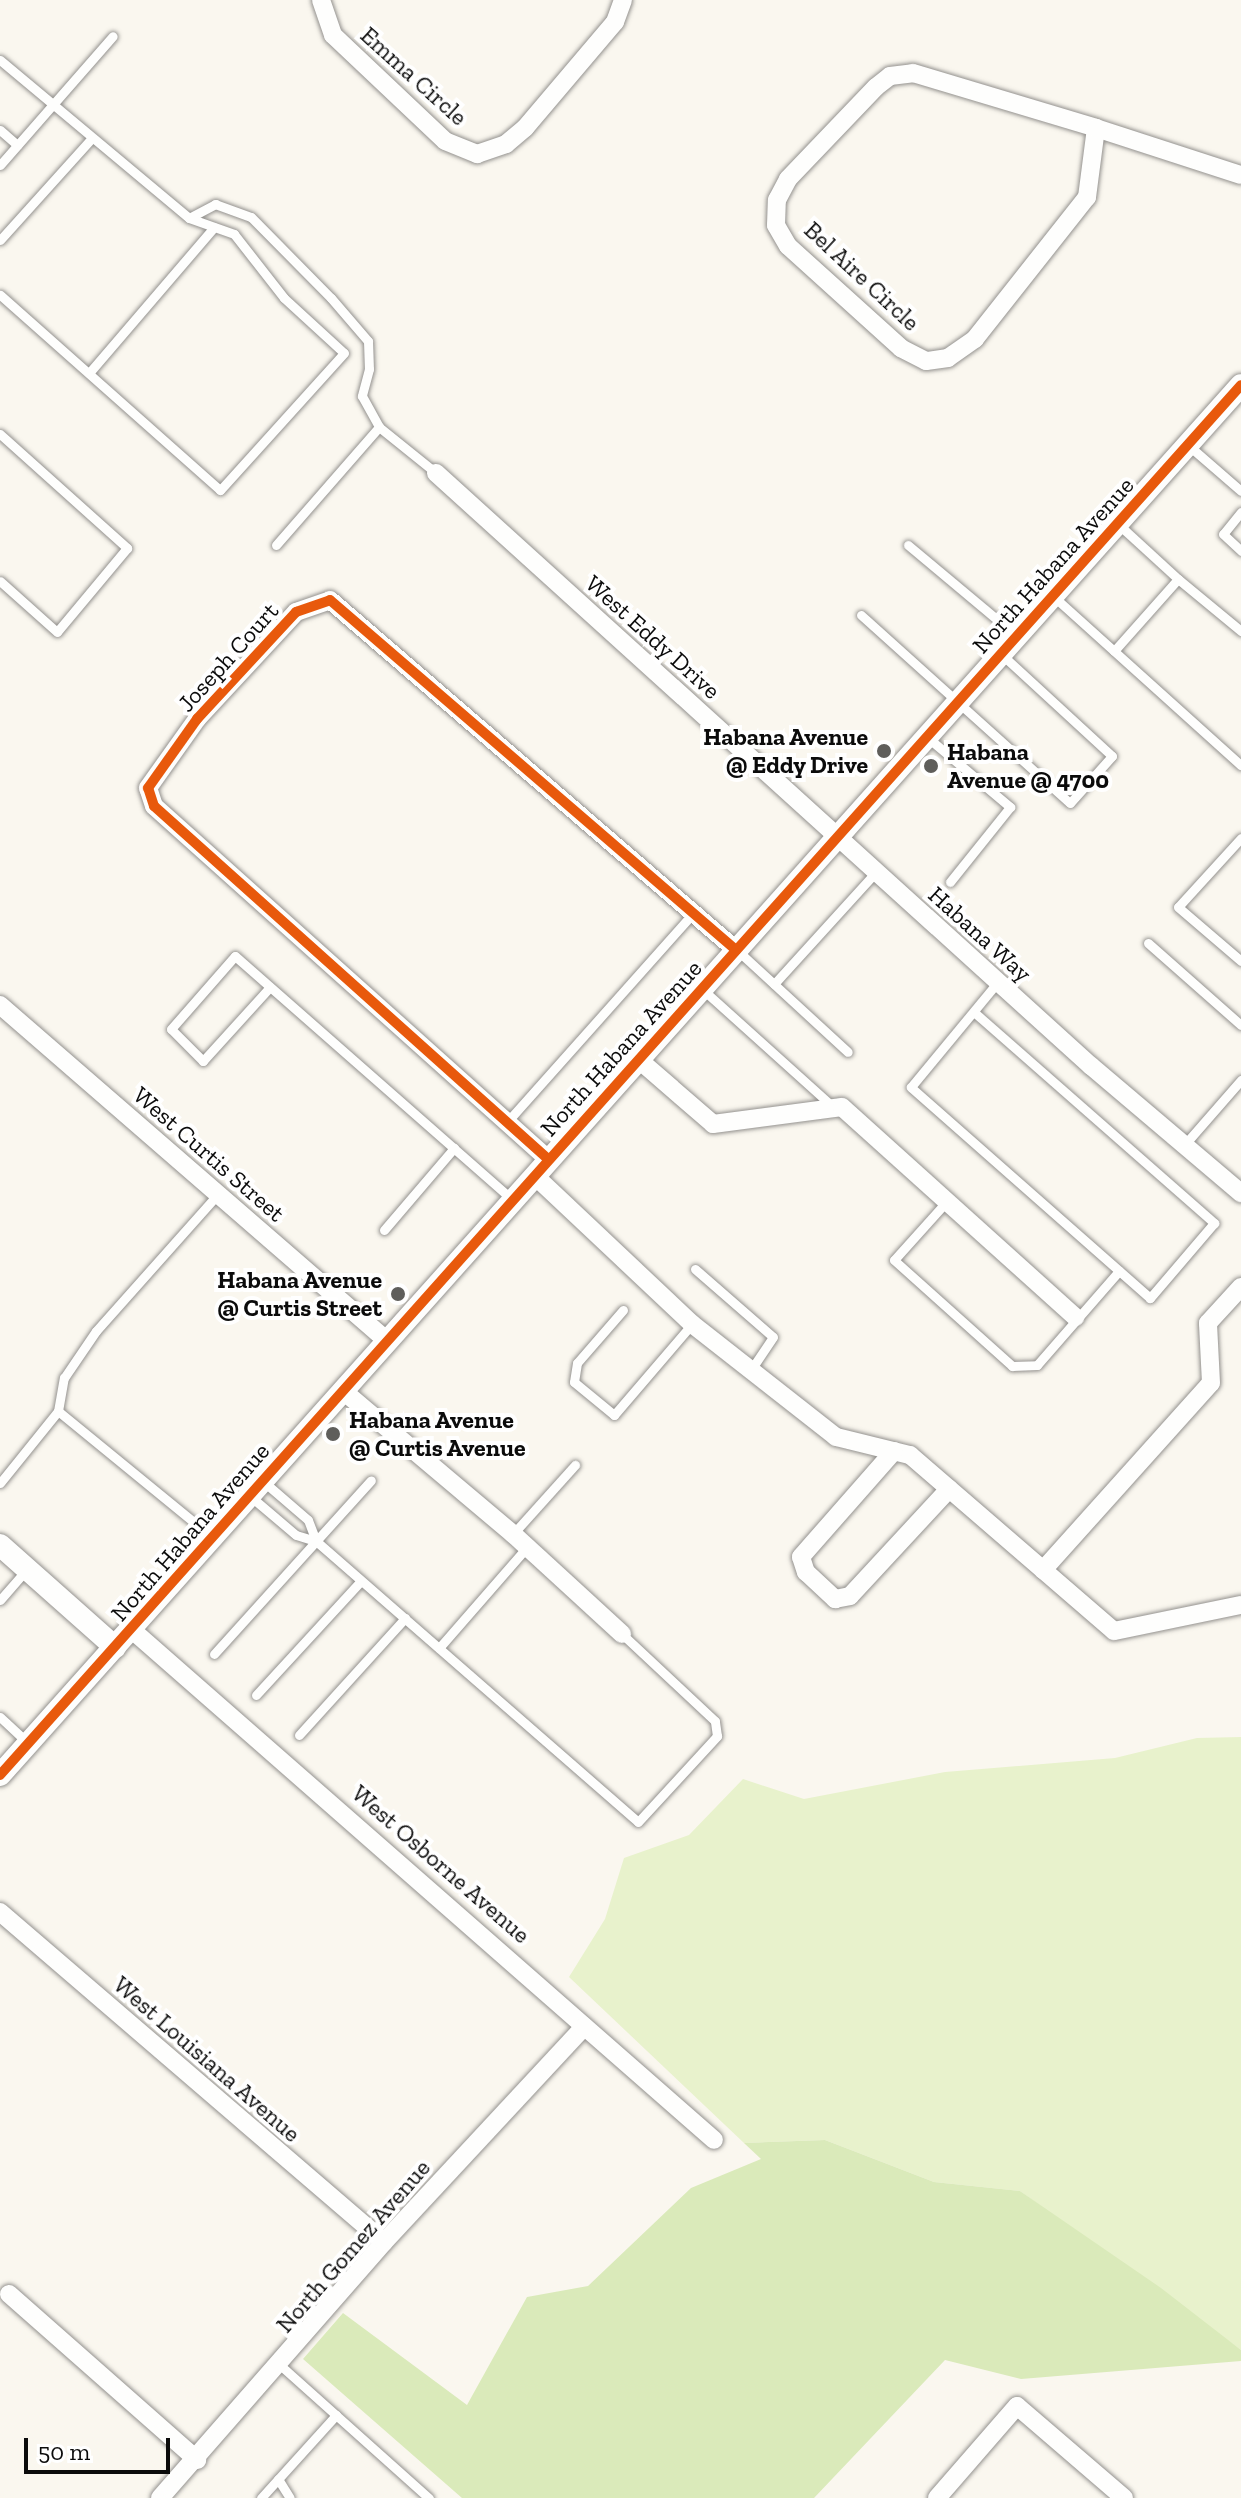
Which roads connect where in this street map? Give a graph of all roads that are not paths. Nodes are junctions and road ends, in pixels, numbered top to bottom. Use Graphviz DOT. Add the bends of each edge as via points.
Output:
graph roads {
  1 [pos="321,0"];
  2 [pos="623,0"];
  3 [pos="113,36"];
  4 [pos="0,60"];
  5 [pos="54,103"];
  6 [pos="1096,128"];
  7 [pos="0,130"];
  8 [pos="92,138"];
  9 [pos="17,145"];
  10 [pos="0,165"];
  11 [pos="1241,175"];
  12 [pos="189,218"];
  13 [pos="214,227"];
  14 [pos="0,240"];
  15 [pos="0,295"];
  16 [pos="89,373"];
  17 [pos="1241,385"];
  18 [pos="379,427"];
  19 [pos="0,434"];
  20 [pos="1188,445"];
  21 [pos="436,473"];
  22 [pos="1241,491"];
  23 [pos="1241,512"];
  24 [pos="1117,523"];
  25 [pos="276,545"];
  26 [pos="908,545"];
  27 [pos="1241,551"];
  28 [pos="1178,579"];
  29 [pos="0,581"];
  30 [pos="1053,596"];
  31 [pos="861,615"];
  32 [pos="1241,631"];
  33 [pos="1017,636"];
  34 [pos="1114,651"];
  35 [pos="1001,654"];
  36 [pos="959,701"];
  37 [pos="927,737"];
  38 [pos="1241,765"];
  39 [pos="837,838"];
  40 [pos="1241,838"];
  41 [pos="876,872"];
  42 [pos="950,882"];
  43 [pos="694,912"];
  44 [pos="1148,943"];
  45 [pos="736,950"];
  46 [pos="1241,961"];
  47 [pos="998,982"];
  48 [pos="774,984"];
  49 [pos="270,987"];
  50 [pos="701,988"];
  51 [pos="0,1005"];
  52 [pos="974,1012"];
  53 [pos="1241,1025"];
  54 [pos="848,1052"];
  55 [pos="638,1059"];
  56 [pos="1241,1080"];
  57 [pos="834,1108"];
  58 [pos="507,1122"];
  59 [pos="1186,1143"];
  60 [pos="454,1148"];
  61 [pos="541,1167"];
  62 [pos="1241,1193"];
  63 [pos="218,1194"];
  64 [pos="512,1199"];
  65 [pos="947,1201"];
  66 [pos="384,1230"];
  67 [pos="695,1269"];
  68 [pos="1119,1271"];
  69 [pos="1241,1287"];
  70 [pos="623,1310"];
  71 [pos="1075,1317"];
  72 [pos="692,1324"];
  73 [pos="386,1340"];
  74 [pos="751,1370"];
  75 [pos="342,1390"];
  76 [pos="58,1411"];
  77 [pos="894,1451"];
  78 [pos="575,1465"];
  79 [pos="371,1480"];
  80 [pos="0,1483"];
  81 [pos="256,1488"];
  82 [pos="949,1489"];
  83 [pos="513,1534"];
  84 [pos="212,1537"];
  85 [pos="316,1541"];
  86 [pos="0,1545"];
  87 [pos="527,1547"];
  88 [pos="27,1569"];
  89 [pos="1043,1570"];
  90 [pos="361,1581"];
  91 [pos="0,1600"];
  92 [pos="1241,1605"];
  93 [pos="405,1618"];
  94 [pos="131,1629"];
  95 [pos="622,1634"];
  96 [pos="115,1647"];
  97 [pos="439,1648"];
  98 [pos="214,1654"];
  99 [pos="256,1695"];
  100 [pos="0,1717"];
  101 [pos="299,1735"];
  102 [pos="28,1743"];
  103 [pos="0,1775"];
  104 [pos="0,1912"];
  105 [pos="584,2027"];
  106 [pos="714,2140"];
  107 [pos="384,2242"];
  108 [pos="9,2294"];
  109 [pos="280,2365"];
  110 [pos="336,2415"];
  111 [pos="197,2460"];
  112 [pos="278,2479"];
  113 [pos="160,2498"];
  114 [pos="261,2498"];
  115 [pos="290,2498"];
  116 [pos="429,2498"];
  117 [pos="937,2498"];
  118 [pos="1124,2498"];
  1 -- 2 [label="street, Emma Circle" via="333,35 445,141 477,154 506,144 525,128 615,22"];
  3 -- 5 [label="lane"];
  4 -- 5 [label="lane"];
  5 -- 8 [label="lane"];
  5 -- 9 [label="lane"];
  6 -- 6 [label="street, Bel Aire Circle" via="913,73 890,76 788,179 777,200 776,225 788,246 901,348 926,361 948,358 975,339 1087,197"];
  6 -- 11 [label="street, Bel Aire Circle"];
  7 -- 9 [label="lane"];
  8 -- 12 [label="lane"];
  8 -- 14 [label="lane"];
  9 -- 10 [label="lane"];
  12 -- 13 [label="lane"];
  12 -- 18 [label="lane" via="215,204 251,217 331,298 368,341 369,369 362,396"];
  13 -- 16 [label="lane"];
  13 -- 16 [label="lane" via="234,234 284,298 344,353 220,490"];
  15 -- 16 [label="lane"];
  17 -- 20 [label="street, North Habana Avenue"];
  18 -- 21 [label="lane"];
  18 -- 25 [label="lane"];
  19 -- 29 [label="lane" via="127,548 57,632"];
  20 -- 22 [label="lane"];
  20 -- 24 [label="street, North Habana Avenue"];
  21 -- 39 [label="street, West Eddy Drive"];
  23 -- 27 [label="lane" via="1223,534"];
  24 -- 28 [label="lane"];
  24 -- 30 [label="street, North Habana Avenue"];
  26 -- 33 [label="lane"];
  28 -- 32 [label="lane"];
  28 -- 34 [label="lane"];
  30 -- 33 [label="street, North Habana Avenue"];
  30 -- 34 [label="lane"];
  31 -- 36 [label="lane"];
  33 -- 35 [label="street, North Habana Avenue"];
  34 -- 38 [label="lane"];
  35 -- 36 [label="street, North Habana Avenue"];
  35 -- 36 [label="lane" via="1112,756 1070,803"];
  36 -- 37 [label="street, North Habana Avenue"];
  37 -- 39 [label="street, North Habana Avenue"];
  37 -- 42 [label="lane" via="1010,807"];
  39 -- 41 [label="street, Habana Way"];
  39 -- 45 [label="street, North Habana Avenue"];
  40 -- 46 [label="lane" via="1178,907"];
  41 -- 47 [label="street, Habana Way"];
  41 -- 48 [label="lane"];
  43 -- 45 [label="street, Joseph Court"];
  43 -- 58 [label="lane"];
  43 -- 58 [label="street, Joseph Court" via="330,600 296,612 197,719 148,788 154,806"];
  44 -- 53 [label="lane"];
  45 -- 48 [label="lane"];
  45 -- 50 [label="street, North Habana Avenue"];
  47 -- 52 [label="lane"];
  47 -- 59 [label="street, Habana Way"];
  48 -- 54 [label="lane"];
  49 -- 49 [label="lane" via="235,956 171,1029 203,1061"];
  49 -- 60 [label="lane"];
  50 -- 55 [label="street, North Habana Avenue"];
  50 -- 57 [label="lane"];
  51 -- 63 [label="street, West Curtis Street"];
  52 -- 68 [label="lane" via="911,1087"];
  52 -- 68 [label="lane" via="1214,1223 1150,1298"];
  55 -- 57 [label="street" via="713,1124"];
  55 -- 61 [label="street, North Habana Avenue"];
  56 -- 59 [label="lane"];
  57 -- 65 [label="street" via="842,1107"];
  58 -- 61 [label="street, Joseph Court"];
  59 -- 62 [label="street, Habana Way"];
  60 -- 64 [label="lane"];
  60 -- 66 [label="lane"];
  61 -- 64 [label="street, North Habana Avenue"];
  61 -- 72 [label="street, Joseph Court"];
  63 -- 73 [label="street, West Curtis Street"];
  63 -- 76 [label="lane" via="96,1331 64,1378"];
  64 -- 73 [label="street, North Habana Avenue"];
  65 -- 71 [label="street"];
  65 -- 71 [label="lane" via="894,1260 1012,1366 1037,1365"];
  67 -- 74 [label="lane" via="773,1337"];
  68 -- 71 [label="lane"];
  69 -- 89 [label="street" via="1208,1323 1211,1383"];
  70 -- 72 [label="lane" via="577,1363 574,1382 614,1415"];
  72 -- 74 [label="street, Joseph Court"];
  73 -- 75 [label="street, North Habana Avenue"];
  74 -- 77 [label="street, Joseph Court" via="836,1437"];
  75 -- 81 [label="street, North Habana Avenue"];
  75 -- 83 [label="street"];
  76 -- 80 [label="lane"];
  76 -- 84 [label="lane"];
  77 -- 82 [label="street, Joseph Court" via="910,1455"];
  77 -- 82 [label="street" via="801,1557 806,1572 835,1599 850,1596"];
  78 -- 83 [label="lane"];
  79 -- 85 [label="lane"];
  81 -- 84 [label="street, North Habana Avenue"];
  81 -- 85 [label="lane" via="296,1535"];
  81 -- 85 [label="lane" via="308,1520"];
  82 -- 89 [label="street, Joseph Court"];
  83 -- 87 [label="street"];
  84 -- 94 [label="street, North Habana Avenue"];
  85 -- 90 [label="lane"];
  85 -- 98 [label="lane"];
  86 -- 88 [label="street"];
  87 -- 95 [label="street"];
  87 -- 97 [label="lane"];
  88 -- 91 [label="lane"];
  88 -- 96 [label="street"];
  89 -- 92 [label="street, Joseph Court" via="1114,1631"];
  90 -- 93 [label="lane"];
  90 -- 99 [label="lane"];
  93 -- 97 [label="lane"];
  93 -- 101 [label="lane"];
  94 -- 96 [label="street, North Habana Avenue"];
  94 -- 105 [label="street, West Osborne Avenue"];
  95 -- 97 [label="lane" via="715,1721 717,1736 638,1822"];
  96 -- 102 [label="street, North Habana Avenue"];
  100 -- 102 [label="lane"];
  102 -- 103 [label="street, North Habana Avenue"];
  104 -- 107 [label="street, West Louisiana Avenue"];
  105 -- 106 [label="street, West Osborne Avenue"];
  105 -- 107 [label="street, North Gomez Avenue"];
  107 -- 109 [label="street, North Gomez Avenue"];
  108 -- 111 [label="street"];
  109 -- 110 [label="lane"];
  109 -- 111 [label="street, North Gomez Avenue"];
  110 -- 112 [label="lane"];
  110 -- 116 [label="lane"];
  111 -- 113 [label="street, North Gomez Avenue"];
  112 -- 114 [label="lane"];
  112 -- 115 [label="lane"];
  117 -- 118 [label="street" via="1017,2406"];
}
